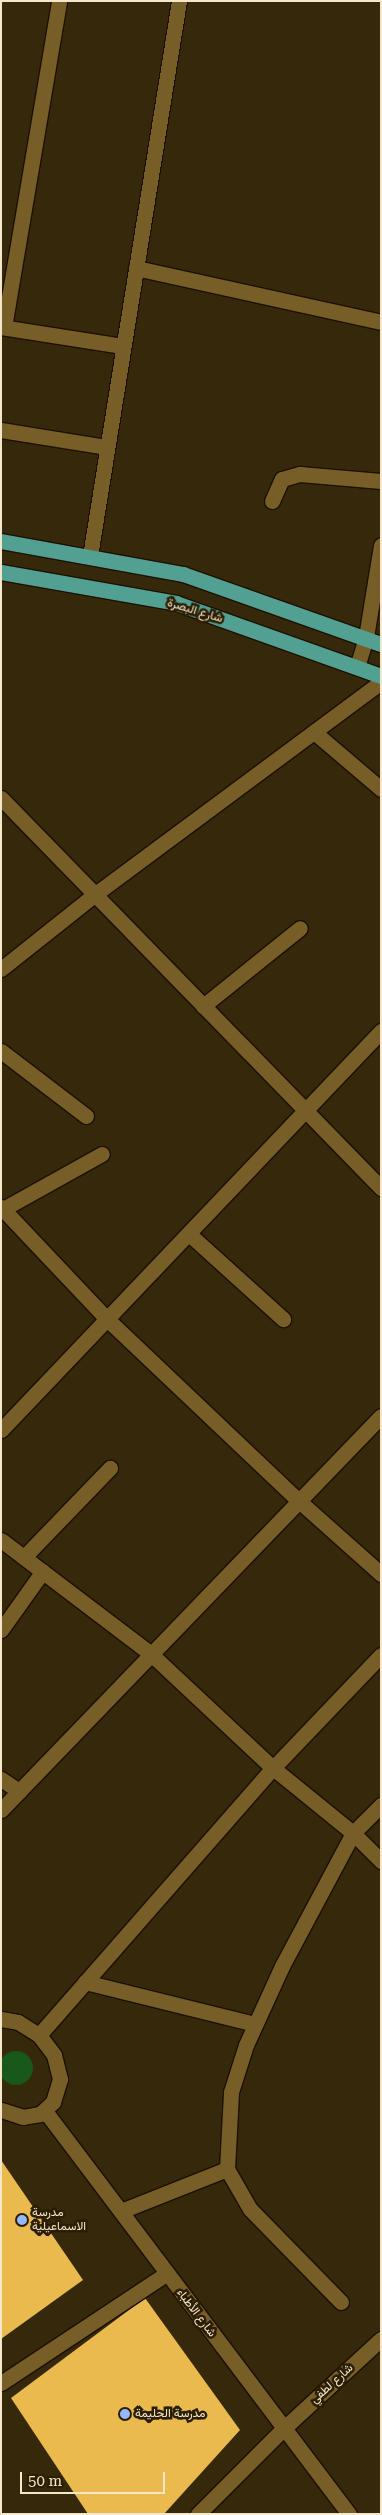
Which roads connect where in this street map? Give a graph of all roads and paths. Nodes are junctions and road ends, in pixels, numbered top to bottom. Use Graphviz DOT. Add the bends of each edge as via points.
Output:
graph roads {
  1 [pos="59,1"];
  2 [pos="179,1"];
  3 [pos="136,268"];
  4 [pos="381,322"];
  5 [pos="2,327"];
  6 [pos="123,346"];
  7 [pos="1,430"];
  8 [pos="106,447"];
  9 [pos="381,482"];
  10 [pos="272,501"];
  11 [pos="1,541"];
  12 [pos="381,545"];
  13 [pos="90,556"];
  14 [pos="1,572"];
  15 [pos="366,637"];
  16 [pos="381,644"];
  17 [pos="357,667"];
  18 [pos="381,676"];
  19 [pos="381,682"];
  20 [pos="314,732"];
  21 [pos="381,789"];
  22 [pos="1,798"];
  23 [pos="94,895"];
  24 [pos="300,928"];
  25 [pos="1,969"];
  26 [pos="203,1006"];
  27 [pos="381,1031"];
  28 [pos="1,1051"];
  29 [pos="306,1110"];
  30 [pos="86,1116"];
  31 [pos="102,1154"];
  32 [pos="381,1188"];
  33 [pos="2,1208"];
  34 [pos="189,1234"];
  35 [pos="107,1319"];
  36 [pos="283,1319"];
  37 [pos="381,1416"];
  38 [pos="1,1430"];
  39 [pos="110,1468"];
  40 [pos="299,1501"];
  41 [pos="1,1540"];
  42 [pos="24,1557"];
  43 [pos="42,1571"];
  44 [pos="381,1574"];
  45 [pos="1,1630"];
  46 [pos="151,1654"];
  47 [pos="381,1654"];
  48 [pos="273,1768"];
  49 [pos="1,1779"];
  50 [pos="18,1791"];
  51 [pos="381,1805"];
  52 [pos="1,1810"];
  53 [pos="353,1833"];
  54 [pos="381,1861"];
  55 [pos="84,1982"];
  56 [pos="1,2019"];
  57 [pos="256,2024"];
  58 [pos="39,2035"];
  59 [pos="1,2110"];
  60 [pos="45,2110"];
  61 [pos="226,2170"];
  62 [pos="121,2211"];
  63 [pos="166,2273"];
  64 [pos="341,2302"];
  65 [pos="381,2339"];
  66 [pos="1,2383"];
  67 [pos="283,2428"];
  68 [pos="198,2514"];
  69 [pos="349,2514"];
  1 -- 5 [label="street"];
  2 -- 3 [label="street"];
  3 -- 4 [label="street"];
  3 -- 6 [label="street"];
  5 -- 6 [label="street"];
  6 -- 8 [label="street"];
  7 -- 8 [label="street"];
  8 -- 13 [label="street"];
  9 -- 10 [label="street" via="300,474 282,479"];
  11 -- 13 [label="main road"];
  12 -- 15 [label="street"];
  13 -- 15 [label="main road" via="183,574"];
  14 -- 17 [label="main road, شارع البصرة" via="176,603"];
  15 -- 16 [label="main road"];
  15 -- 17 [label="street"];
  17 -- 18 [label="main road, شارع البصرة"];
  19 -- 20 [label="street"];
  20 -- 21 [label="street"];
  20 -- 23 [label="street"];
  22 -- 23 [label="street"];
  23 -- 25 [label="street"];
  23 -- 26 [label="street"];
  24 -- 26 [label="street"];
  26 -- 29 [label="street"];
  27 -- 29 [label="street"];
  28 -- 30 [label="street"];
  29 -- 32 [label="street"];
  29 -- 34 [label="street"];
  31 -- 33 [label="street"];
  33 -- 35 [label="street"];
  34 -- 35 [label="street"];
  34 -- 36 [label="street"];
  35 -- 38 [label="street"];
  35 -- 40 [label="street"];
  37 -- 40 [label="street"];
  39 -- 42 [label="street"];
  40 -- 44 [label="street"];
  40 -- 46 [label="street"];
  41 -- 42 [label="street"];
  42 -- 43 [label="street"];
  43 -- 45 [label="street"];
  43 -- 46 [label="street"];
  46 -- 48 [label="street"];
  46 -- 50 [label="street"];
  47 -- 48 [label="street"];
  48 -- 53 [label="street"];
  48 -- 55 [label="street"];
  49 -- 50 [label="street"];
  50 -- 52 [label="street"];
  51 -- 53 [label="street"];
  53 -- 54 [label="street"];
  53 -- 57 [label="street" via="282,1966"];
  55 -- 57 [label="street"];
  55 -- 58 [label="street"];
  56 -- 58 [label="street" via="18,2022"];
  57 -- 61 [label="street" via="230,2092 231,2139"];
  58 -- 60 [label="street" via="54,2055 59,2073 56,2097"];
  59 -- 60 [label="street" via="22,2117"];
  60 -- 62 [label="street, شارع الأطباء"];
  61 -- 62 [label="street"];
  61 -- 64 [label="street" via="250,2208"];
  62 -- 63 [label="street, شارع الأطباء"];
  63 -- 66 [label="street"];
  63 -- 67 [label="street, شارع الأطباء"];
  65 -- 67 [label="street, شارع لطفي"];
  67 -- 68 [label="street, شارع لطفي"];
  67 -- 69 [label="street, شارع الأطباء"];
}
